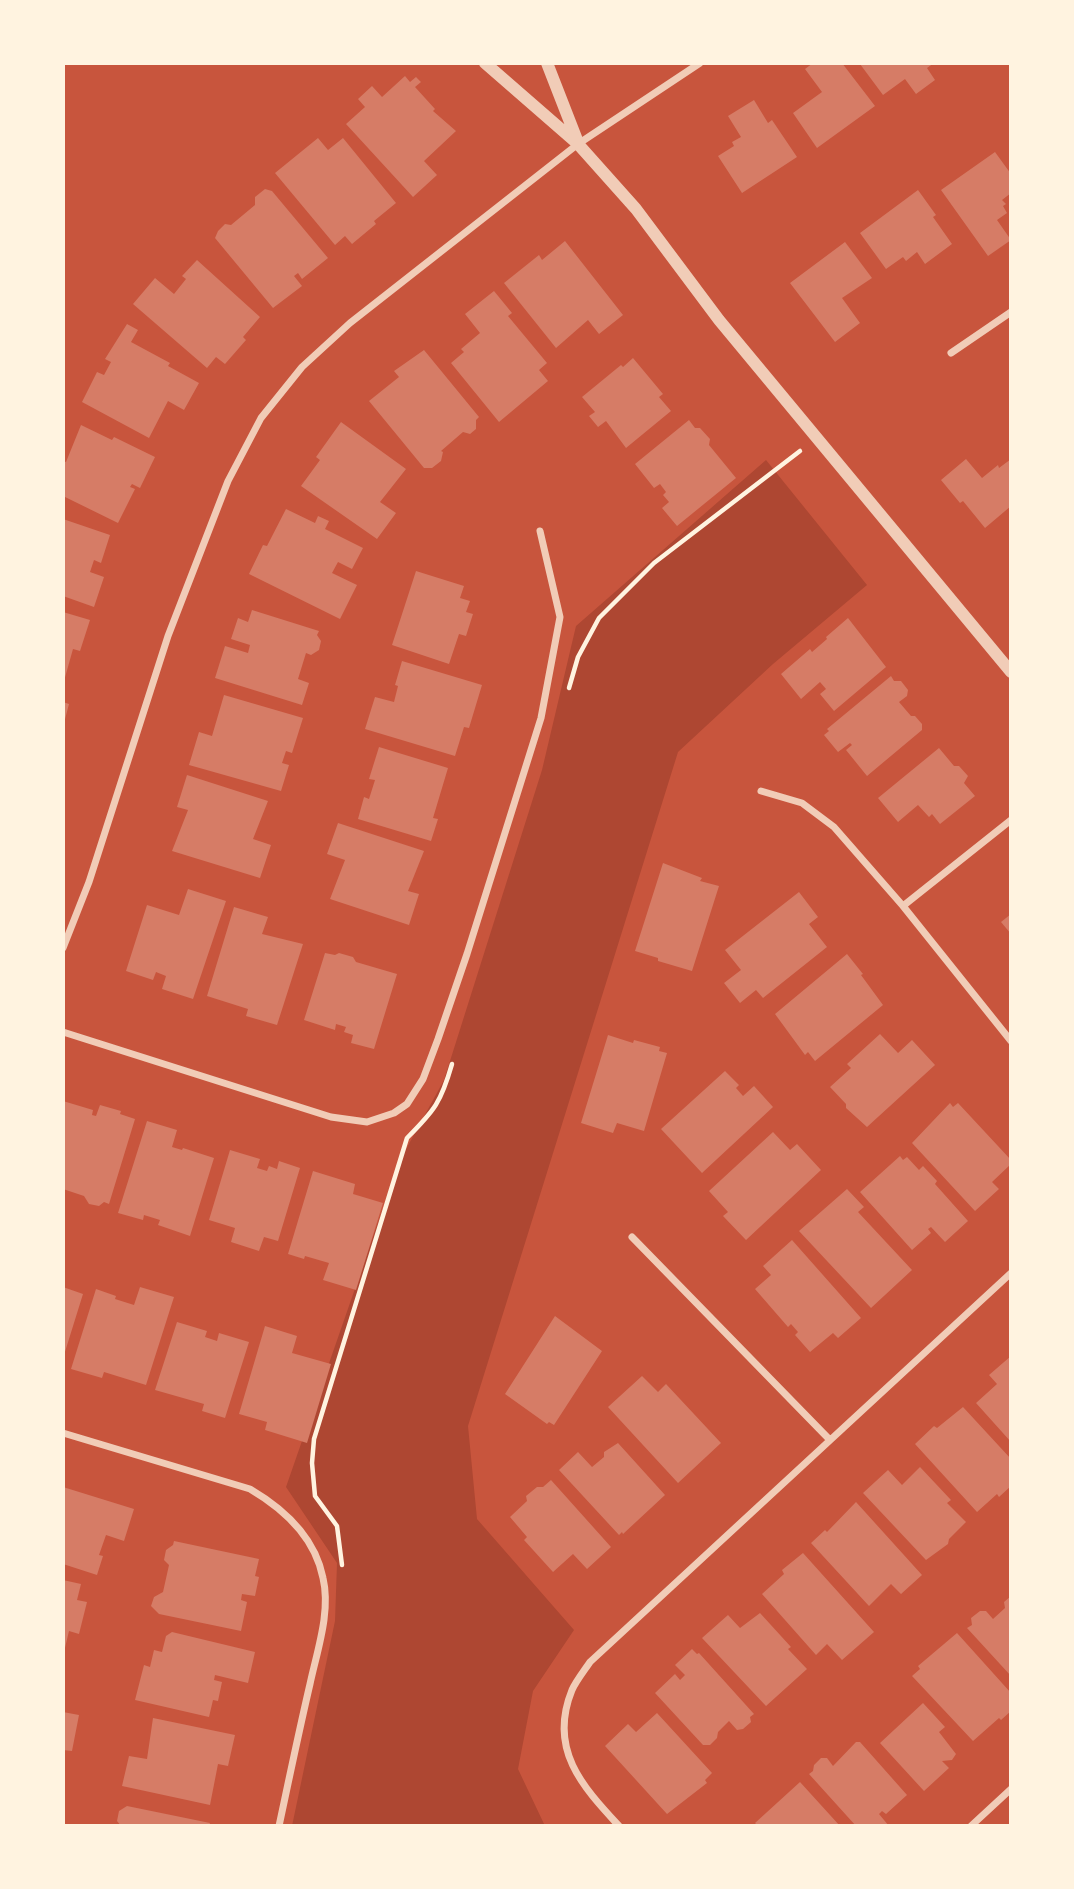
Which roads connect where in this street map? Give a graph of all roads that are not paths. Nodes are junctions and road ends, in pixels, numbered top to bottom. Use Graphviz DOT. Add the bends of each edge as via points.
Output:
graph roads {
  1 [pos="485,63"];
  2 [pos="547,63"];
  3 [pos="700,63"];
  4 [pos="578,144"];
  5 [pos="1011,312"];
  6 [pos="951,353"];
  7 [pos="540,531"];
  8 [pos="1011,672"];
  9 [pos="761,792"];
  10 [pos="1011,820"];
  11 [pos="903,906"];
  12 [pos="63,948"];
  13 [pos="63,1032"];
  14 [pos="1011,1041"];
  15 [pos="632,1237"];
  16 [pos="1011,1273"];
  17 [pos="63,1433"];
  18 [pos="829,1439"];
  19 [pos="1011,1789"];
  20 [pos="279,1826"];
  21 [pos="619,1826"];
  22 [pos="971,1826"];
  1 -- 4 [label="street"];
  2 -- 4 [label="street"];
  3 -- 4 [label="street"];
  4 -- 8 [label="street" via="636,209 719,320"];
  4 -- 12 [label="street" via="350,323 302,367 261,418 228,481 168,636 89,882"];
  5 -- 6 [label="street"];
  7 -- 13 [label="street" via="560,617 541,718 438,1039 423,1079 407,1104 367,1122 331,1117"];
  9 -- 11 [label="street" via="802,803 834,827"];
  10 -- 11 [label="street"];
  11 -- 14 [label="street"];
  15 -- 18 [label="street"];
  16 -- 18 [label="street"];
  17 -- 20 [label="street" via="250,1489 274,1503 303,1532 316,1555 324,1580 324,1620"];
  18 -- 21 [label="street" via="590,1662 572,1691 564,1725 567,1758 592,1797"];
  19 -- 22 [label="street"];
}
